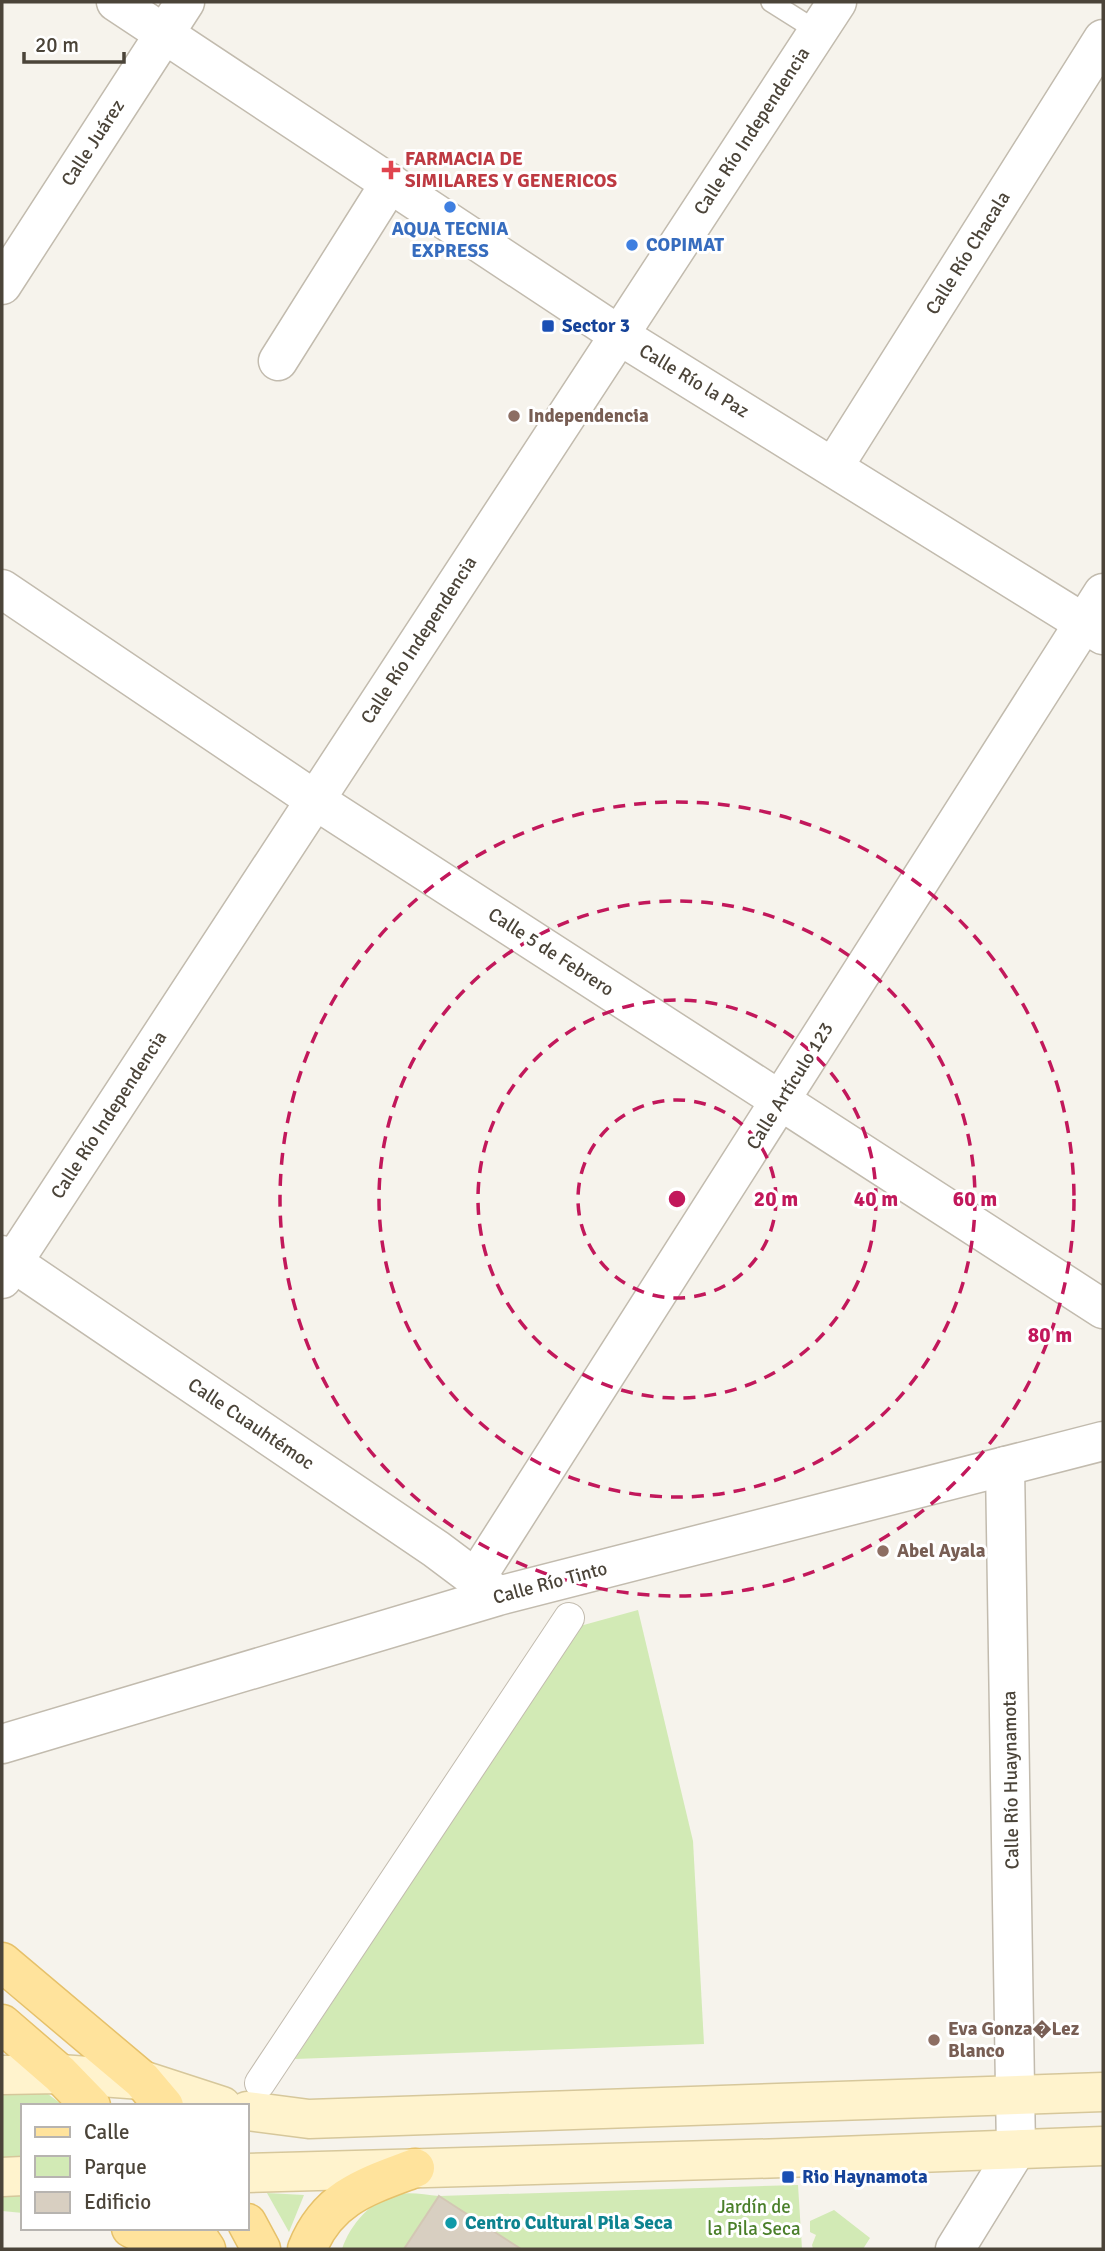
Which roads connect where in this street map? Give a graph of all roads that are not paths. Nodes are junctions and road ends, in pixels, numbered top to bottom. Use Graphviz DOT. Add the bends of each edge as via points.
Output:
graph roads {
  1 [pos="116,2"];
  2 [pos="185,2"];
  3 [pos="771,2"];
  4 [pos="827,17"];
  5 [pos="164,33"];
  6 [pos="1103,39"];
  7 [pos="390,184"];
  8 [pos="2,285"];
  9 [pos="619,335"];
  10 [pos="278,361"];
  11 [pos="834,466"];
  12 [pos="2,589"];
  13 [pos="1097,617"];
  14 [pos="315,800"];
  15 [pos="781,1100"];
  16 [pos="5,1265"];
  17 [pos="1103,1310"];
  18 [pos="1103,1441"];
  19 [pos="1005,1466"];
  20 [pos="487,1587"];
  21 [pos="569,1618"];
  22 [pos="2,1744"];
  23 [pos="2,1962"];
  24 [pos="2,2024"];
  25 [pos="2,2074"];
  26 [pos="61,2074"];
  27 [pos="1103,2092"];
  28 [pos="153,2093"];
  29 [pos="1016,2095"];
  30 [pos="254,2097"];
  31 [pos="89,2104"];
  32 [pos="211,2104"];
  33 [pos="1103,2146"];
  34 [pos="1016,2150"];
  35 [pos="415,2168"];
  36 [pos="248,2174"];
  37 [pos="21,2176"];
  38 [pos="2,2177"];
  39 [pos="248,2225"];
  40 [pos="135,2230"];
  41 [pos="193,2230"];
  42 [pos="173,2249"];
  43 [pos="206,2249"];
  44 [pos="261,2249"];
  45 [pos="307,2249"];
  46 [pos="956,2249"];
  1 -- 5 [label="street, Calle Río la Paz"];
  2 -- 5 [label="street, Calle Juárez"];
  3 -- 4 [label="lane"];
  4 -- 9 [label="street, Calle Río Independencia"];
  5 -- 7 [label="street, Calle Río la Paz"];
  5 -- 8 [label="street, Calle Juárez"];
  6 -- 11 [label="street, Calle Río Chacala"];
  7 -- 9 [label="street, Calle Río la Paz"];
  7 -- 10 [label="street"];
  9 -- 11 [label="street, Calle Río la Paz"];
  9 -- 14 [label="street, Calle Río Independencia"];
  11 -- 13 [label="street, Calle Río la Paz"];
  12 -- 14 [label="street, Calle 5 de Febrero"];
  13 -- 15 [label="street, Calle Artículo 123"];
  14 -- 15 [label="street, Calle 5 de Febrero"];
  14 -- 16 [label="street, Calle Río Independencia"];
  15 -- 17 [label="street, Calle 5 de Febrero"];
  15 -- 20 [label="street, Calle Artículo 123"];
  16 -- 20 [label="street, Calle Cuauhtémoc"];
  18 -- 19 [label="street, Calle Río Tinto"];
  19 -- 20 [label="street, Calle Río Tinto"];
  19 -- 29 [label="street, Calle Río Huaynamota"];
  20 -- 22 [label="street, Calle Río Tinto"];
  21 -- 30 [label="street"];
  23 -- 28 [label="main road"];
  24 -- 26 [label="main road"];
  25 -- 26 [label="main road"];
  26 -- 28 [label="main road"];
  26 -- 31 [label="main road"];
  27 -- 29 [label="main road"];
  28 -- 32 [label="main road"];
  29 -- 30 [label="main road" via="309,2119"];
  29 -- 34 [label="street, Calle Río Huaynamota"];
  33 -- 34 [label="main road"];
  34 -- 35 [label="main road"];
  34 -- 46 [label="street"];
  35 -- 36 [label="main road"];
  35 -- 45 [label="main road" via="347,2197 330,2211"];
  37 -- 38 [label="main road"];
  39 -- 44 [label="main road"];
  40 -- 42 [label="main road"];
  41 -- 43 [label="main road"];
}
